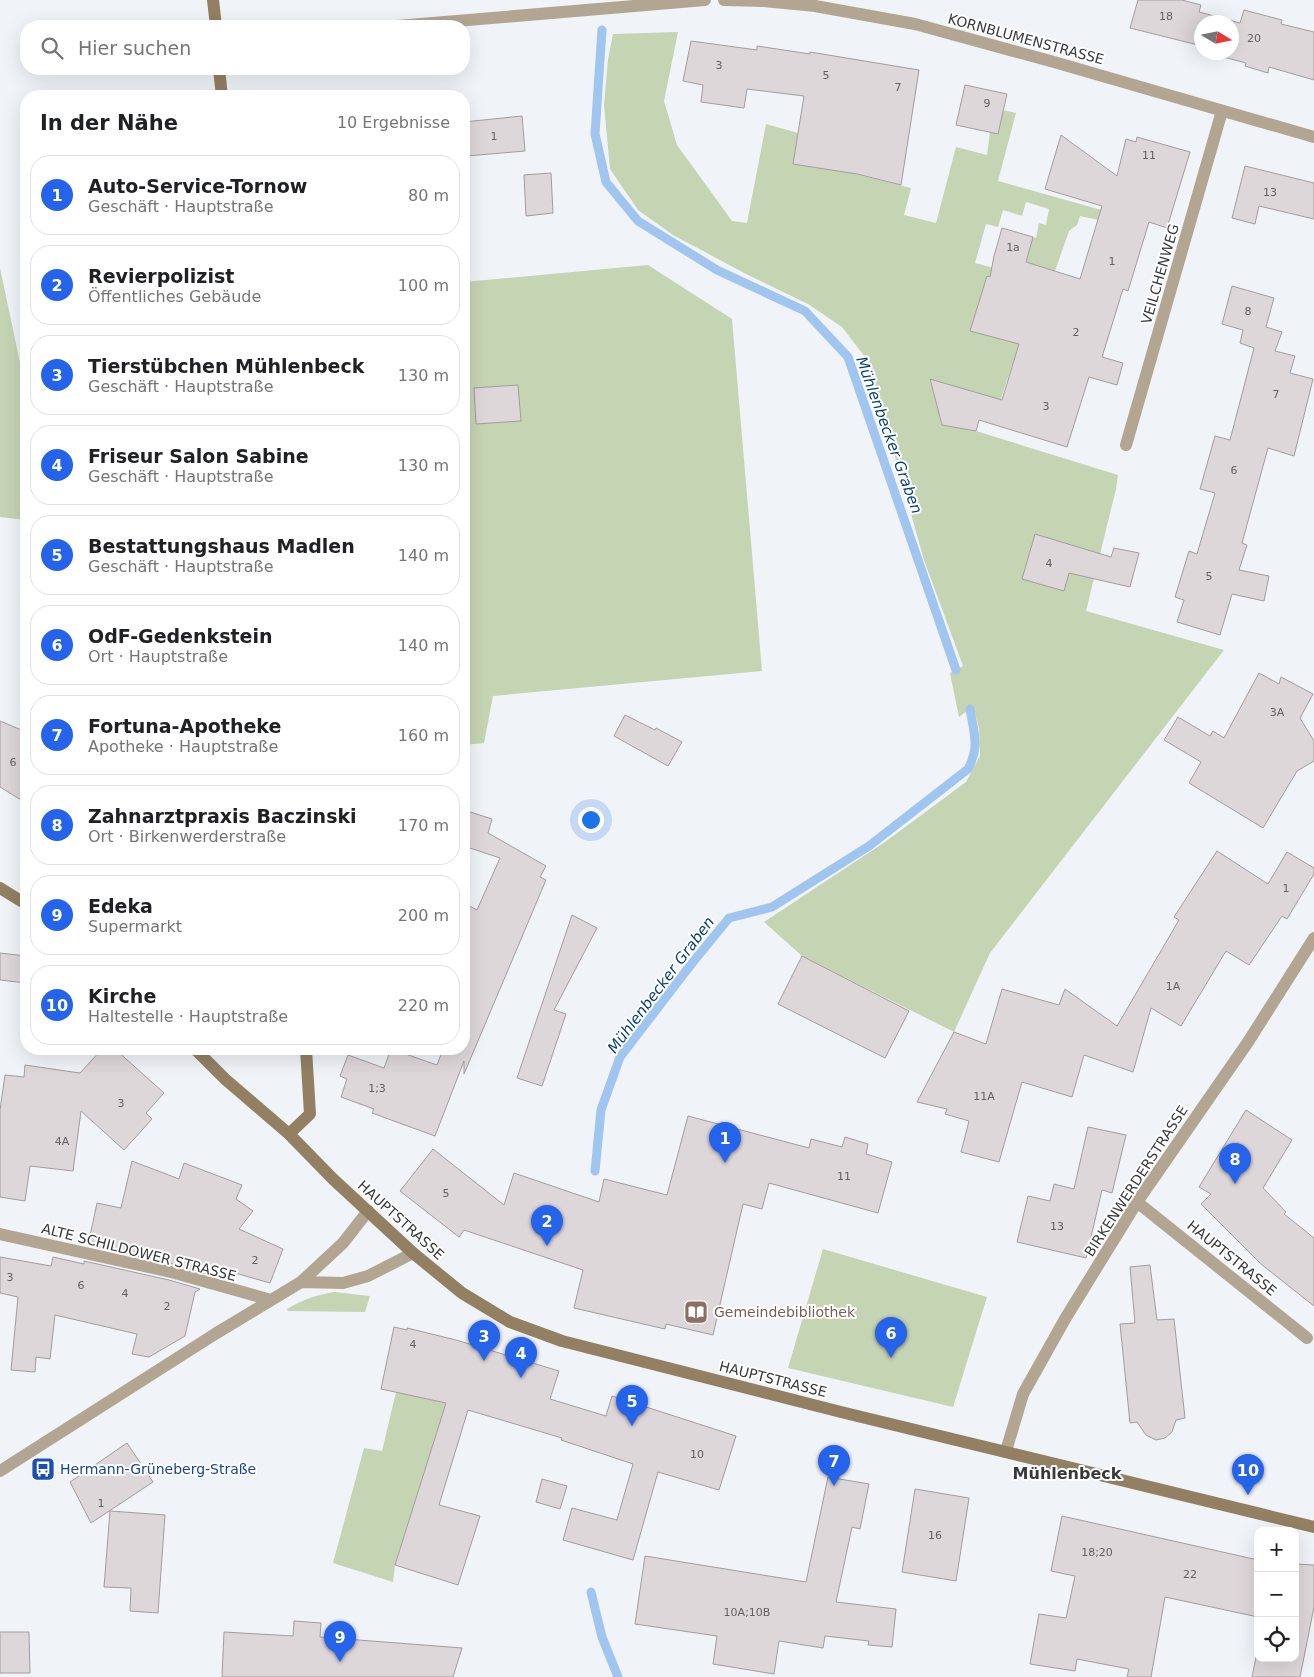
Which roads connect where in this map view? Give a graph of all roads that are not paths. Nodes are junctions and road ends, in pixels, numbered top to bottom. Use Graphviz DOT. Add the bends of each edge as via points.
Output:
graph roads {
  1 [pos="213,0"];
  2 [pos="705,0"];
  3 [pos="724,0"];
  4 [pos="215,20"];
  5 [pos="468,20"];
  6 [pos="220,75"];
  7 [pos="222,90"];
  8 [pos="1222,110"];
  9 [pos="1314,137"];
  10 [pos="1126,445"];
  11 [pos="0,888"];
  12 [pos="20,900"];
  13 [pos="1314,938"];
  14 [pos="200,1055"];
  15 [pos="306,1055"];
  16 [pos="289,1134"];
  17 [pos="1138,1202"];
  18 [pos="368,1211"];
  19 [pos="0,1234"];
  20 [pos="413,1253"];
  21 [pos="301,1282"];
  22 [pos="271,1300"];
  23 [pos="1307,1338"];
  24 [pos="1006,1451"];
  25 [pos="0,1471"];
  26 [pos="1314,1526"];
  1 -- 4 [label="main road"];
  2 -- 5 [label="street"];
  3 -- 8 [label="street, KORNBLUMENSTRASSE" via="815,6 914,24"];
  6 -- 7 [label="main road"];
  8 -- 9 [label="street, KORNBLUMENSTRASSE"];
  8 -- 10 [label="street, VEILCHENWEG"];
  11 -- 12 [label="main road"];
  13 -- 17 [label="street, BIRKENWERDERSTRASSE" via="1248,1042"];
  14 -- 16 [label="main road, HAUPTSTRASSE"];
  15 -- 16 [label="main road" via="310,1114"];
  16 -- 18 [label="main road, HAUPTSTRASSE"];
  17 -- 23 [label="street, HAUPTSTRASSE"];
  17 -- 24 [label="street, BIRKENWERDERSTRASSE" via="1023,1394"];
  18 -- 20 [label="main road, HAUPTSTRASSE"];
  18 -- 21 [label="street" via="343,1243"];
  19 -- 22 [label="street, ALTE SCHILDOWER STRASSE" via="171,1272"];
  20 -- 21 [label="street" via="368,1276 343,1283"];
  20 -- 24 [label="main road, HAUPTSTRASSE" via="462,1293 510,1322 562,1342"];
  21 -- 22 [label="street"];
  22 -- 25 [label="street"];
  24 -- 26 [label="main road, HAUPTSTRASSE"];
}
